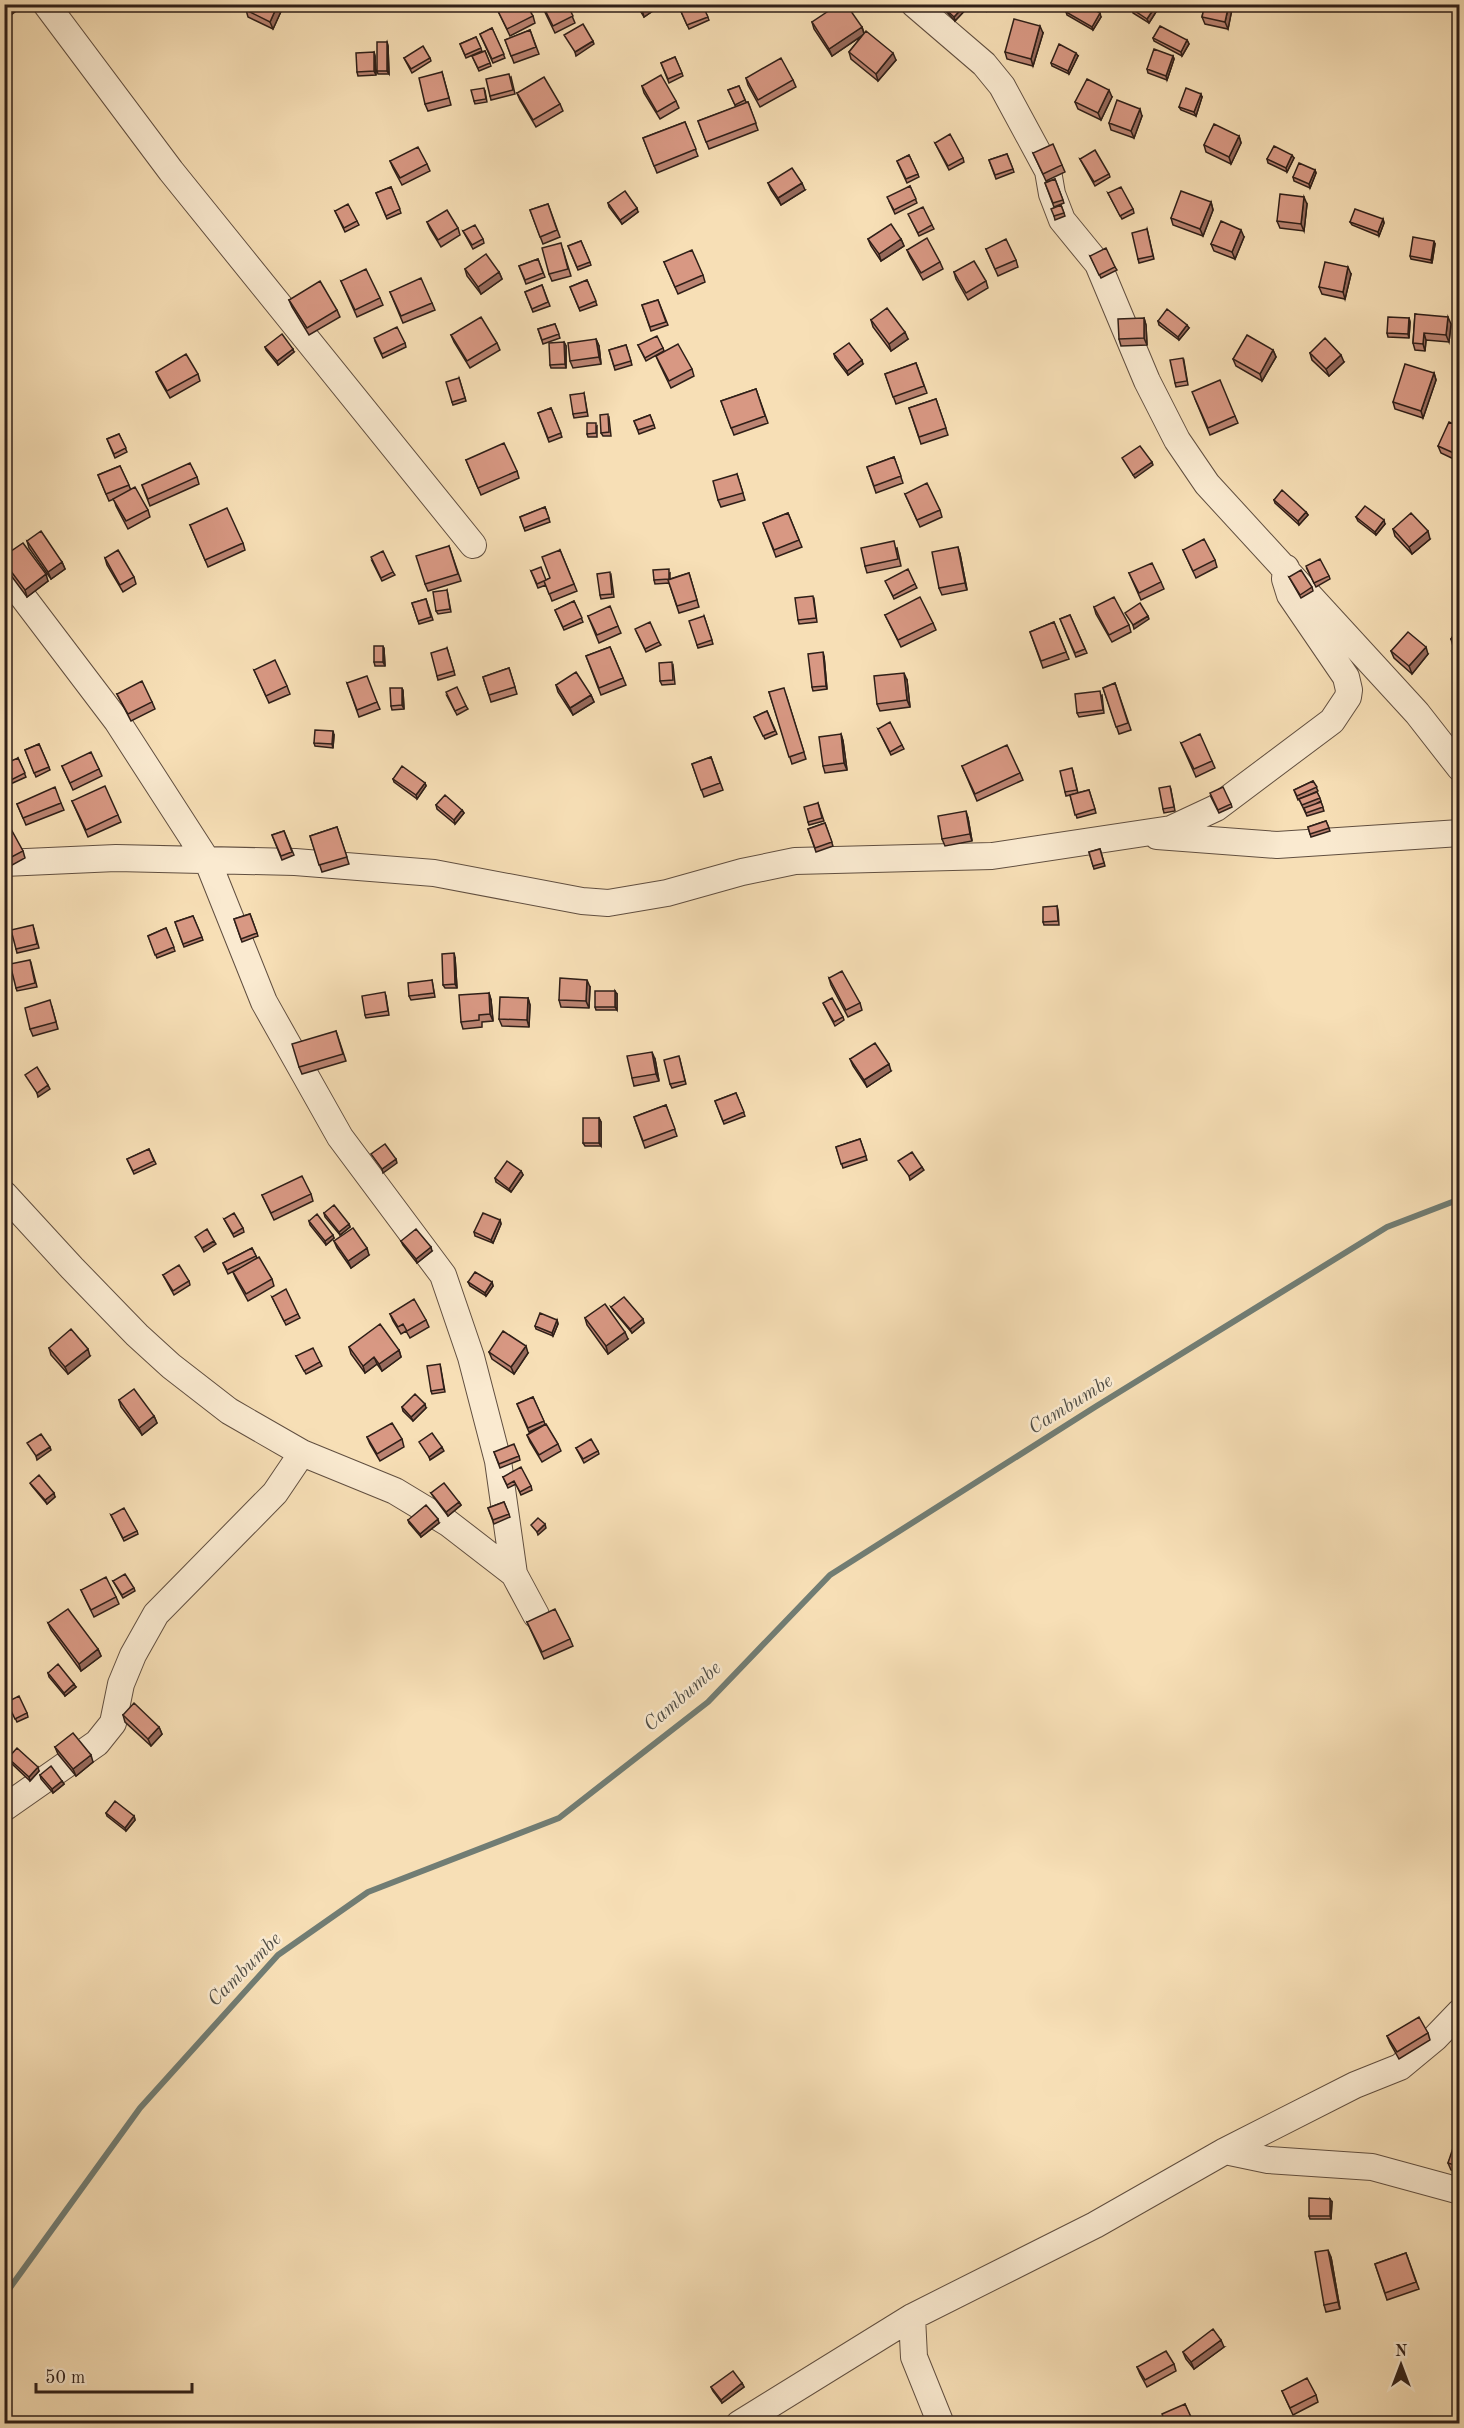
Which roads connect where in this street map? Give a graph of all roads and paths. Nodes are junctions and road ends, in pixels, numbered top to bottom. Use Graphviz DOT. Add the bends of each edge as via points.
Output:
graph roads {
  1 [pos="46,4"];
  2 [pos="915,5"];
  3 [pos="473,545"];
  4 [pos="1286,568"];
  5 [pos="4,572"];
  6 [pos="1460,768"];
  7 [pos="1460,833"];
  8 [pos="1142,834"];
  9 [pos="208,862"];
  10 [pos="4,863"];
  11 [pos="4,1194"];
  12 [pos="302,1453"];
  13 [pos="514,1574"];
  14 [pos="536,1615"];
  15 [pos="4,1808"];
  16 [pos="1460,2012"];
  17 [pos="1225,2151"];
  18 [pos="1460,2191"];
  19 [pos="912,2317"];
  20 [pos="739,2424"];
  21 [pos="941,2424"];
  1 -- 3 [label="street" via="171,171"];
  2 -- 4 [label="street" via="984,64 1002,86 1047,171 1062,220 1098,264 1177,440 1207,484"];
  4 -- 6 [label="street" via="1417,713"];
  4 -- 8 [label="street" via="1290,595 1346,677 1349,690 1342,708 1332,721 1216,808 1171,829"];
  5 -- 9 [label="street" via="117,721"];
  7 -- 8 [label="street" via="1277,845"];
  8 -- 9 [label="street" via="992,856 795,861 667,893 608,903 434,873 295,862"];
  9 -- 10 [label="street" via="116,858"];
  9 -- 13 [label="street" via="264,1002 340,1137 443,1275 471,1357 498,1461"];
  11 -- 12 [label="street" via="171,1366 229,1411"];
  12 -- 13 [label="street" via="395,1491 448,1523"];
  12 -- 15 [label="street" via="275,1493 156,1614 125,1674 113,1723 97,1743"];
  13 -- 14 [label="street"];
  16 -- 17 [label="street" via="1400,2067 1355,2085"];
  17 -- 18 [label="street" via="1268,2160 1372,2167"];
  17 -- 19 [label="street" via="1095,2225"];
  19 -- 20 [label="street"];
  19 -- 21 [label="street" via="914,2357"];
}
